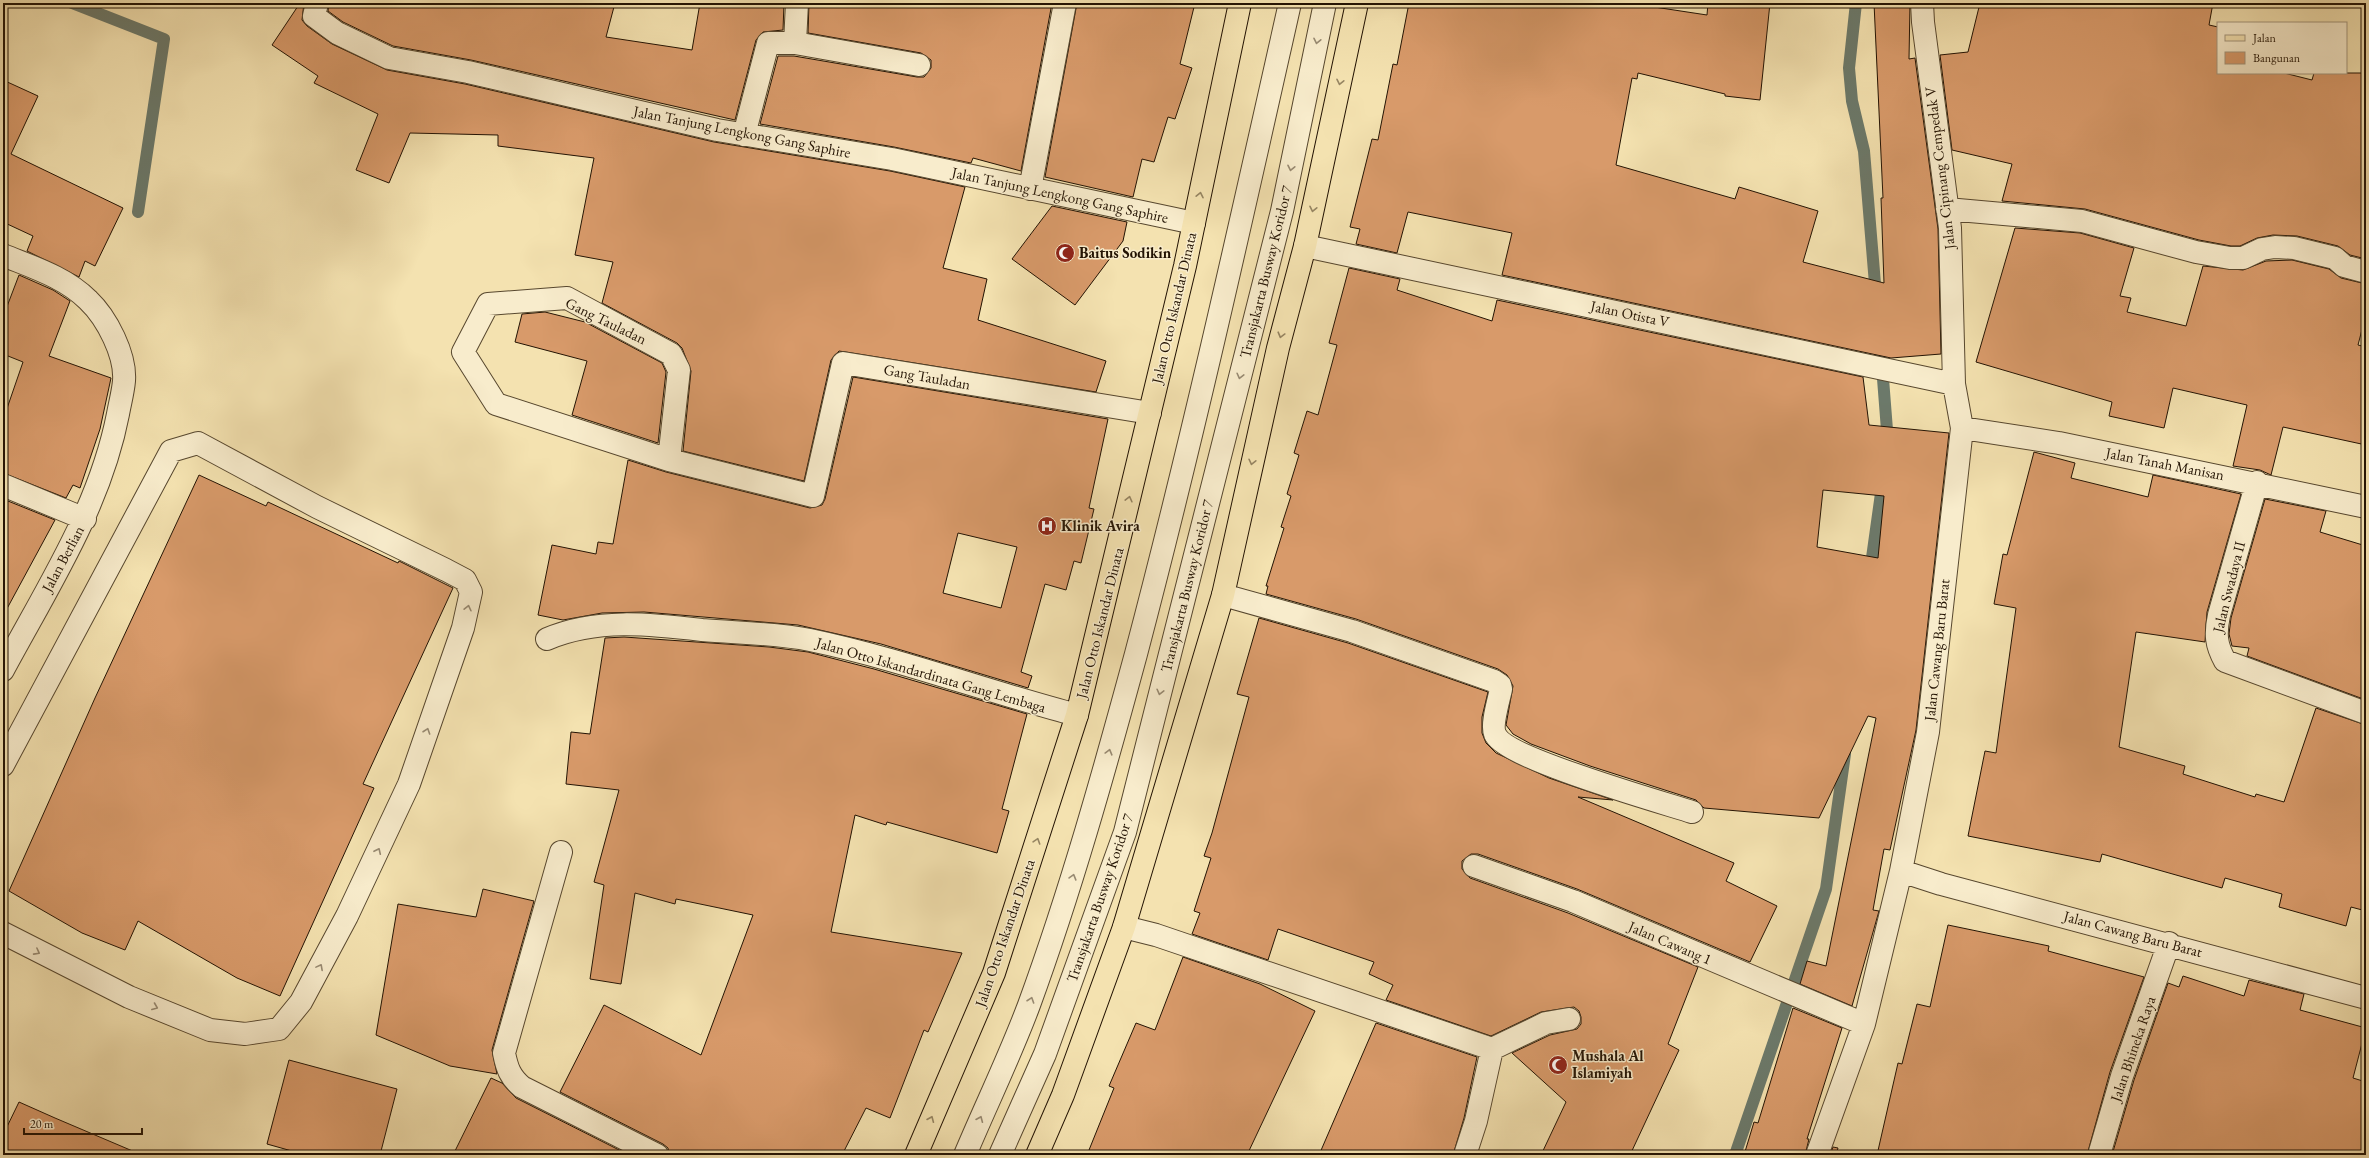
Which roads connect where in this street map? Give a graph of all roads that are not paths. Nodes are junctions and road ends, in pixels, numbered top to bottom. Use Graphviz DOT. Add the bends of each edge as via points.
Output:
graph roads {
  1 [pos="317,3"];
  2 [pos="797,3"];
  3 [pos="1065,3"];
  4 [pos="1240,3"];
  5 [pos="1290,3"];
  6 [pos="1325,3"];
  7 [pos="1357,3"];
  8 [pos="1922,3"];
  9 [pos="795,43"];
  10 [pos="919,64"];
  11 [pos="744,135"];
  12 [pos="1030,189"];
  13 [pos="1947,209"];
  14 [pos="1194,223"];
  15 [pos="1305,246"];
  16 [pos="3,255"];
  17 [pos="2366,272"];
  18 [pos="1954,384"];
  19 [pos="1150,413"];
  20 [pos="1962,428"];
  21 [pos="669,460"];
  22 [pos="2256,482"];
  23 [pos="3,485"];
  24 [pos="2366,506"];
  25 [pos="85,519"];
  26 [pos="1223,595"];
  27 [pos="547,639"];
  28 [pos="3,670"];
  29 [pos="2366,713"];
  30 [pos="1077,715"];
  31 [pos="3,765"];
  32 [pos="1692,812"];
  33 [pos="560,852"];
  34 [pos="1474,866"];
  35 [pos="1900,871"];
  36 [pos="1124,927"];
  37 [pos="3,933"];
  38 [pos="2169,943"];
  39 [pos="2366,998"];
  40 [pos="1568,1019"];
  41 [pos="1864,1024"];
  42 [pos="1492,1049"];
  43 [pos="657,1155"];
  44 [pos="916,1155"];
  45 [pos="965,1155"];
  46 [pos="1000,1155"];
  47 [pos="1037,1155"];
  48 [pos="1465,1155"];
  49 [pos="1817,1155"];
  50 [pos="2099,1155"];
  1 -- 11 [label="street, Jalan Tanjung Lengkong Gang Saphire" via="314,16 337,33 389,58 468,72"];
  2 -- 9 [label="street"];
  3 -- 12 [label="street"];
  14 -- 4 [label="main road, Jalan Otto Iskandar Dinata, one-way"];
  45 -- 5 [label="street, one-way" via="1028,1008 1070,888 1100,788 1209,363"];
  6 -- 46 [label="street, Transjakarta Busway Koridor 7, one-way" via="1282,211 1125,832 1045,1054"];
  7 -- 15 [label="main road, one-way"];
  8 -- 13 [label="street, Jalan Cipinang Cempedak V" via="1922,22"];
  9 -- 10 [label="street"];
  9 -- 11 [label="street" via="768,44"];
  11 -- 12 [label="street, Jalan Tanjung Lengkong Gang Saphire" via="892,159"];
  12 -- 14 [label="street, Jalan Tanjung Lengkong Gang Saphire"];
  13 -- 17 [label="street" via="2082,221 2196,252 2230,258 2243,258 2262,249 2294,248 2335,258 2344,266"];
  13 -- 18 [label="street, Jalan Cipinang Cempedak V" via="1950,228"];
  14 -- 19 [label="main road, Jalan Otto Iskandar Dinata"];
  15 -- 18 [label="street, Jalan Otista V"];
  15 -- 26 [label="main road, one-way" via="1278,348"];
  16 -- 25 [label="street, Jalan Berlian" via="54,276 88,300 110,327 118,345 124,380 112,443"];
  18 -- 20 [label="street, Jalan Cipinang Cempedak V"];
  19 -- 21 [label="street, Gang Tauladan" via="843,363 813,496"];
  30 -- 19 [label="main road, Jalan Otto Iskandar Dinata, one-way"];
  20 -- 22 [label="street, Jalan Tanah Manisan" via="2059,443"];
  20 -- 35 [label="street, Jalan Cawang Baru Barat" via="1928,732"];
  21 -- 21 [label="street, Gang Tauladan" via="496,404 463,352 488,304 567,298 671,354 679,370"];
  22 -- 24 [label="street, Jalan Tanah Manisan"];
  22 -- 29 [label="street, Jalan Swadaya II" via="2215,631 2218,648 2226,661"];
  23 -- 25 [label="street"];
  25 -- 28 [label="street, Jalan Berlian"];
  26 -- 32 [label="street" via="1352,632 1494,681 1501,689 1493,729 1495,736 1504,742 1540,762"];
  26 -- 36 [label="main road"];
  27 -- 30 [label="street, Jalan Otto Iskandardinata Gang Lembaga" via="560,633 630,623 808,640 924,670"];
  44 -- 30 [label="main road, Jalan Otto Iskandar Dinata, one-way" via="994,973"];
  37 -- 31 [label="street, one-way" via="130,997 210,1030 246,1034 279,1029 301,1002 340,929 409,784 463,628 471,592 465,580 317,507 198,443 171,451"];
  33 -- 43 [label="street" via="504,1053 507,1070 513,1080 522,1087"];
  34 -- 41 [label="street, Jalan Cawang 1" via="1573,901"];
  35 -- 38 [label="street, Jalan Cawang Baru Barat"];
  35 -- 41 [label="street, Jalan Cawang Baru Barat"];
  36 -- 42 [label="street" via="1156,935"];
  36 -- 47 [label="main road" via="1063,1095"];
  38 -- 39 [label="street, Jalan Cawang Baru Barat"];
  38 -- 50 [label="street, Jalan Bhineka Raya" via="2122,1076"];
  40 -- 42 [label="street" via="1546,1023"];
  41 -- 49 [label="street, Jalan Cawang Baru Barat"];
  42 -- 48 [label="street" via="1476,1121"];
}
